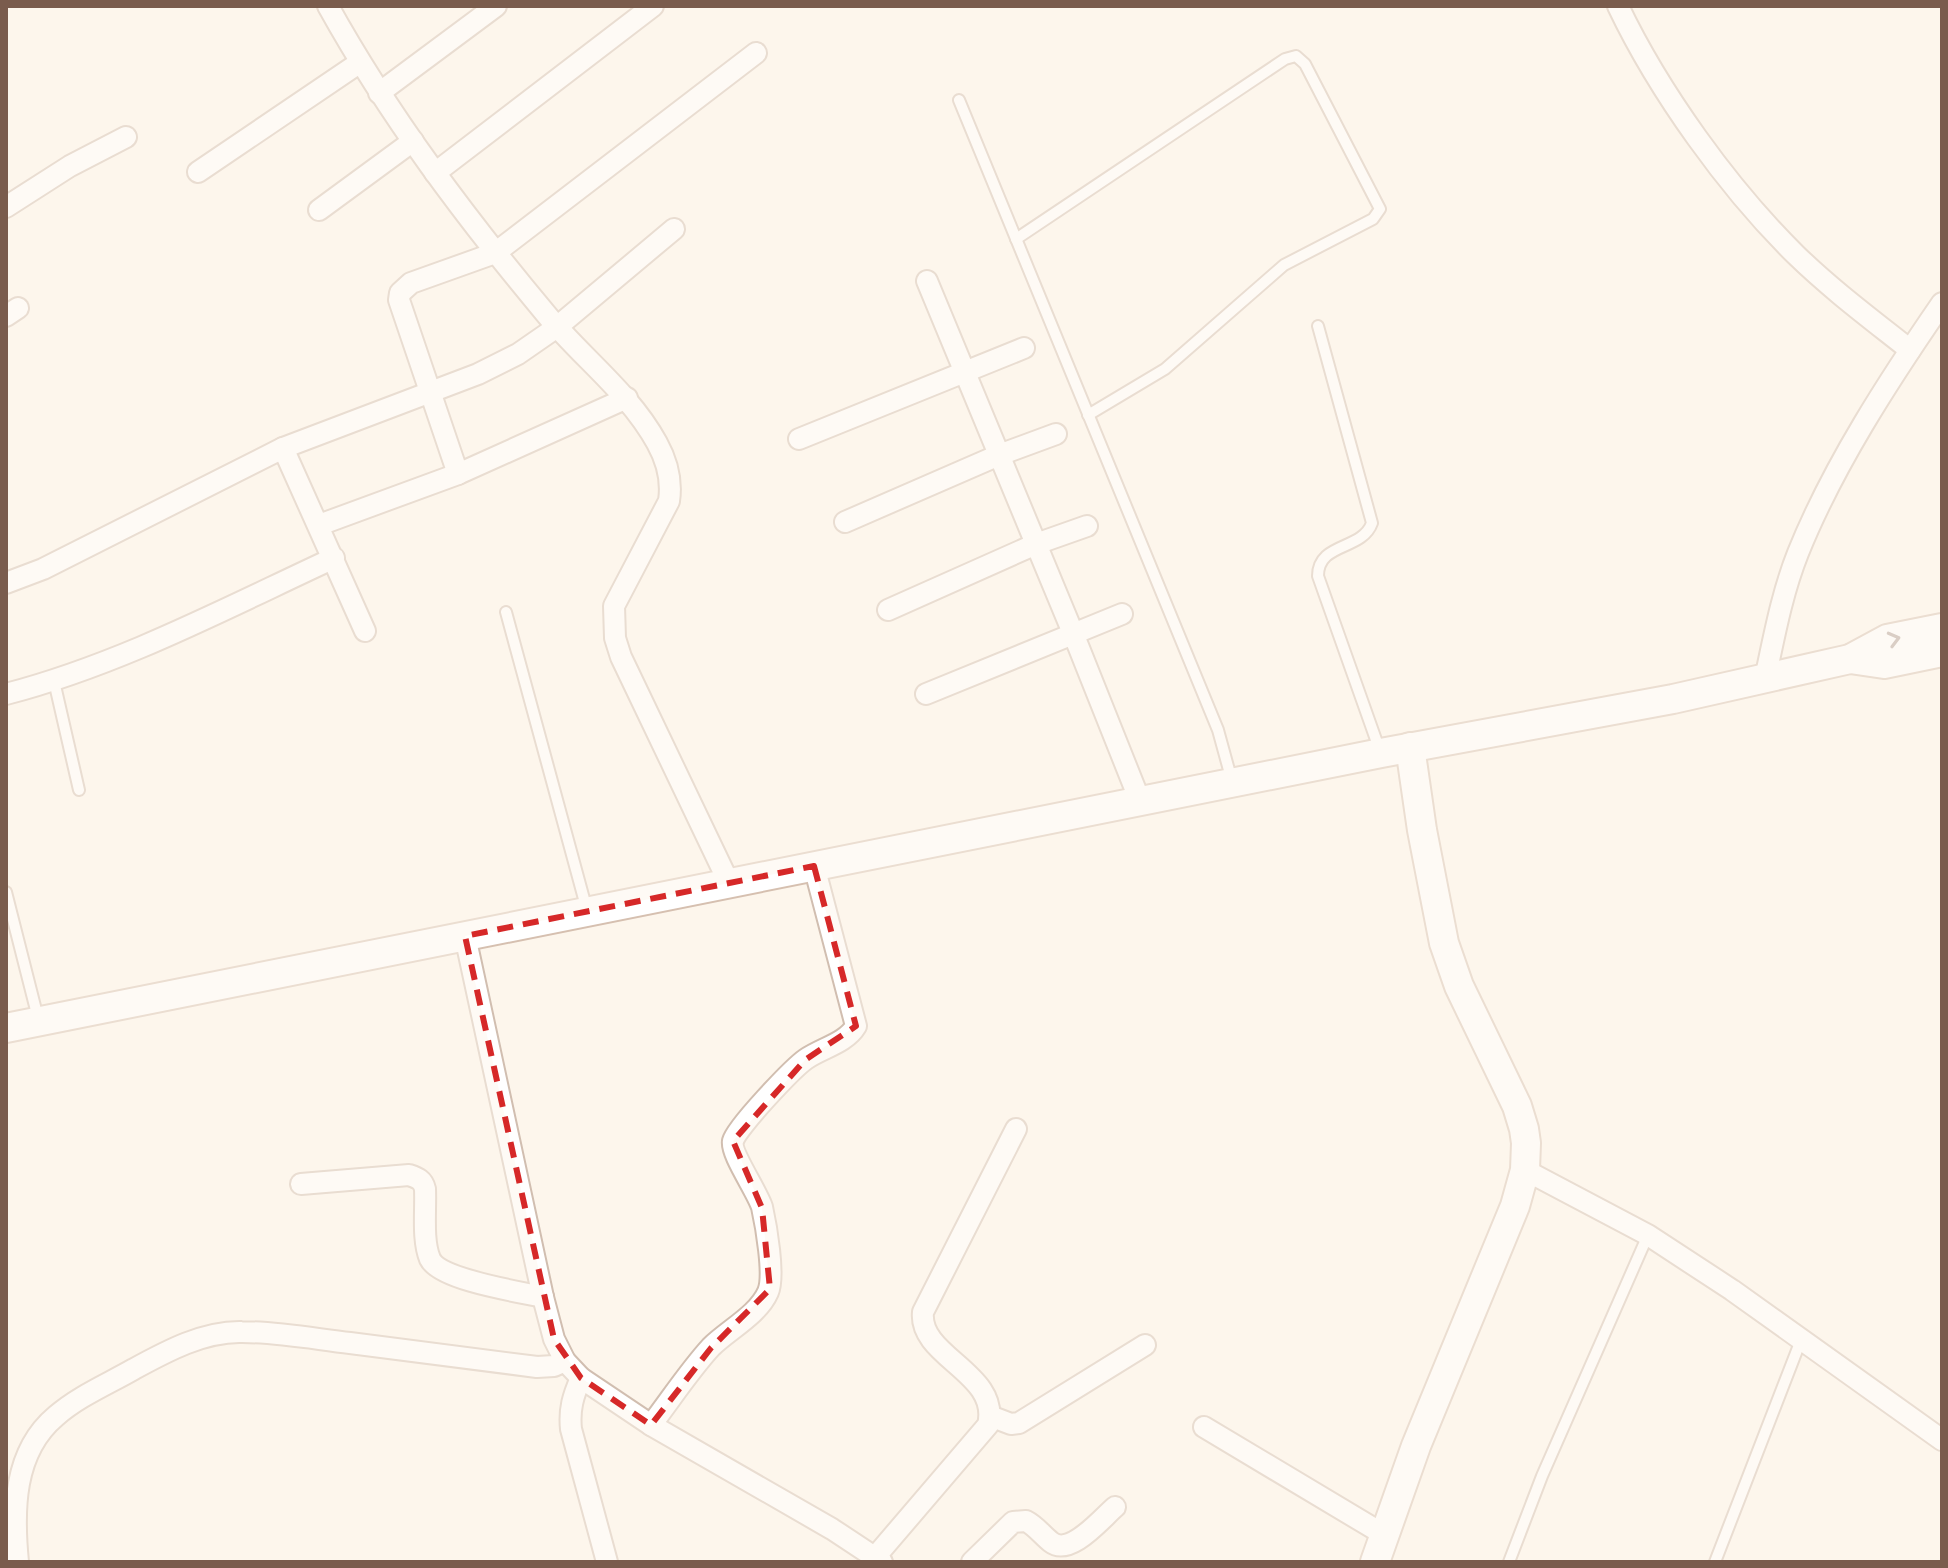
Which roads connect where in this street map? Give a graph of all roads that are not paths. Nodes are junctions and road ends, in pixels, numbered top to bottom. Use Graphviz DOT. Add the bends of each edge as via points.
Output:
graph roads {
  1 [pos="328,6"];
  2 [pos="496,6"];
  3 [pos="653,6"];
  4 [pos="1618,6"];
  5 [pos="756,53"];
  6 [pos="359,63"];
  7 [pos="379,93"];
  8 [pos="959,100"];
  9 [pos="126,137"];
  10 [pos="413,141"];
  11 [pos="198,172"];
  12 [pos="435,173"];
  13 [pos="6,207"];
  14 [pos="319,210"];
  15 [pos="674,229"];
  16 [pos="1016,239"];
  17 [pos="495,253"];
  18 [pos="927,281"];
  19 [pos="1942,303"];
  20 [pos="1318,326"];
  21 [pos="557,327"];
  22 [pos="1024,348"];
  23 [pos="1910,350"];
  24 [pos="963,370"];
  25 [pos="429,392"];
  26 [pos="627,398"];
  27 [pos="1088,415"];
  28 [pos="1056,434"];
  29 [pos="799,439"];
  30 [pos="283,448"];
  31 [pos="999,455"];
  32 [pos="458,474"];
  33 [pos="845,522"];
  34 [pos="319,525"];
  35 [pos="1087,526"];
  36 [pos="1036,544"];
  37 [pos="334,558"];
  38 [pos="6,583"];
  39 [pos="888,610"];
  40 [pos="506,612"];
  41 [pos="1122,614"];
  42 [pos="1942,628"];
  43 [pos="365,631"];
  44 [pos="1073,633"];
  45 [pos="1942,652"];
  46 [pos="1850,659"];
  47 [pos="1765,679"];
  48 [pos="54,681"];
  49 [pos="6,694"];
  50 [pos="926,694"];
  51 [pos="1410,747"];
  52 [pos="1381,753"];
  53 [pos="1229,772"];
  54 [pos="79,790"];
  55 [pos="1140,801"];
  56 [pos="816,874"];
  57 [pos="729,883"];
  58 [pos="6,892"];
  59 [pos="587,912"];
  60 [pos="469,954"];
  61 [pos="39,1021"];
  62 [pos="6,1028"];
  63 [pos="1016,1129"];
  64 [pos="1525,1170"];
  65 [pos="301,1184"];
  66 [pos="1648,1235"];
  67 [pos="543,1297"];
  68 [pos="1801,1340"];
  69 [pos="1145,1345"];
  70 [pos="565,1361"];
  71 [pos="581,1378"];
  72 [pos="990,1416"];
  73 [pos="651,1425"];
  74 [pos="1204,1427"];
  75 [pos="1942,1440"];
  76 [pos="1115,1507"];
  77 [pos="1383,1534"];
  78 [pos="879,1559"];
  79 [pos="18,1562"];
  80 [pos="607,1562"];
  81 [pos="972,1562"];
  82 [pos="1375,1562"];
  83 [pos="1509,1562"];
  84 [pos="1715,1562"];
  1 -- 6 [label="street"];
  2 -- 7 [label="street"];
  3 -- 12 [label="street"];
  4 -- 23 [label="street" via="1660,83 1749,202 1806,264"];
  5 -- 17 [label="street"];
  6 -- 7 [label="street"];
  6 -- 11 [label="street"];
  7 -- 10 [label="street"];
  8 -- 16 [label="lane"];
  9 -- 13 [label="street"];
  10 -- 12 [label="street"];
  10 -- 14 [label="street"];
  12 -- 17 [label="street"];
  15 -- 21 [label="street"];
  16 -- 27 [label="lane"];
  16 -- 27 [label="lane" via="1296,56 1305,64 1380,209 1373,219 1284,265 1165,369"];
  17 -- 21 [label="street"];
  17 -- 25 [label="street" via="411,283 400,293"];
  18 -- 24 [label="street"];
  19 -- 23 [label="street"];
  20 -- 52 [label="lane" via="1372,523 1364,537 1324,557 1318,576"];
  21 -- 25 [label="street" via="510,359"];
  21 -- 26 [label="street"];
  22 -- 24 [label="street"];
  23 -- 47 [label="street" via="1816,511 1782,603"];
  24 -- 29 [label="street"];
  24 -- 31 [label="street"];
  25 -- 30 [label="street"];
  25 -- 32 [label="street"];
  26 -- 32 [label="street"];
  26 -- 57 [label="street" via="657,443 671,489 664,514 614,606 615,638"];
  27 -- 53 [label="lane" via="1218,730"];
  28 -- 31 [label="street"];
  30 -- 34 [label="street"];
  30 -- 38 [label="street"];
  31 -- 33 [label="street"];
  31 -- 36 [label="street"];
  32 -- 34 [label="street"];
  34 -- 37 [label="street"];
  35 -- 36 [label="street"];
  36 -- 39 [label="street"];
  36 -- 44 [label="street"];
  37 -- 43 [label="street"];
  37 -- 48 [label="street" via="131,653"];
  40 -- 59 [label="lane"];
  41 -- 44 [label="street"];
  46 -- 42 [label="main road, one-way" via="1887,639"];
  44 -- 50 [label="street"];
  44 -- 55 [label="street"];
  45 -- 46 [label="main road" via="1884,664"];
  46 -- 47 [label="main road"];
  47 -- 51 [label="main road"];
  48 -- 49 [label="street"];
  48 -- 54 [label="lane"];
  51 -- 52 [label="main road"];
  51 -- 64 [label="main road" via="1444,943 1517,1106 1526,1143"];
  52 -- 53 [label="main road"];
  53 -- 55 [label="main road"];
  55 -- 56 [label="main road"];
  56 -- 57 [label="main road"];
  56 -- 73 [label="street" via="856,1026 847,1038 805,1060 733,1141 762,1208 770,1289 756,1309 711,1348"];
  57 -- 59 [label="main road"];
  58 -- 61 [label="lane"];
  59 -- 60 [label="main road"];
  60 -- 61 [label="main road"];
  60 -- 67 [label="street"];
  61 -- 62 [label="main road"];
  63 -- 72 [label="street" via="922,1322 983,1391"];
  64 -- 66 [label="street"];
  64 -- 77 [label="main road"];
  65 -- 67 [label="street" via="418,1178 425,1189 427,1248 436,1267"];
  66 -- 68 [label="street"];
  66 -- 83 [label="lane"];
  67 -- 70 [label="street"];
  68 -- 75 [label="street"];
  68 -- 84 [label="lane"];
  69 -- 72 [label="street" via="1019,1423"];
  70 -- 71 [label="street"];
  70 -- 79 [label="street" via="537,1367 241,1331 211,1335 161,1355 53,1418 25,1462 16,1494"];
  71 -- 73 [label="street"];
  71 -- 80 [label="street" via="570,1421"];
  72 -- 78 [label="street" via="982,1434"];
  73 -- 78 [label="street"];
  74 -- 77 [label="street"];
  76 -- 81 [label="street" via="1066,1546 1051,1542 1026,1521 1013,1522"];
  77 -- 82 [label="main road"];
}
